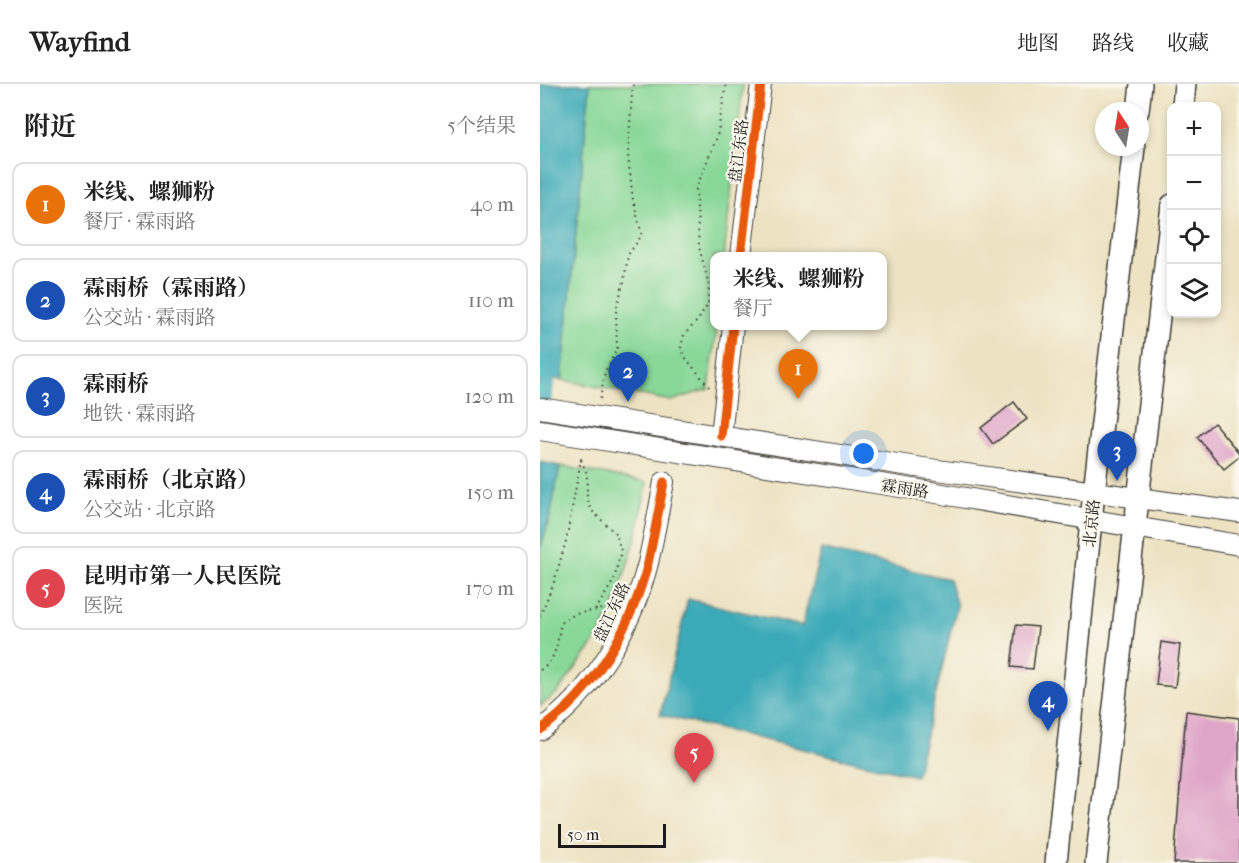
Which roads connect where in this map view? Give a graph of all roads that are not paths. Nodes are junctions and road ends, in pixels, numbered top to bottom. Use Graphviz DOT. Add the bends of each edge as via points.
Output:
graph roads {
  1 [pos="761,84"];
  2 [pos="1141,84"];
  3 [pos="1185,84"];
  4 [pos="1139,102"];
  5 [pos="1183,102"];
  6 [pos="1133,156"];
  7 [pos="1171,210"];
  8 [pos="741,252"];
  9 [pos="733,330"];
  10 [pos="540,408"];
  11 [pos="540,430"];
  12 [pos="721,436"];
  13 [pos="664,482"];
  14 [pos="1094,492"];
  15 [pos="1138,496"];
  16 [pos="1239,512"];
  17 [pos="1092,519"];
  18 [pos="1134,527"];
  19 [pos="1239,545"];
  20 [pos="540,730"];
  21 [pos="1056,863"];
  22 [pos="1096,863"];
  1 -- 8 [label="main road, 盘江东路"];
  2 -- 4 [label="main road"];
  3 -- 5 [label="main road"];
  6 -- 14 [label="main road, 北京路"];
  7 -- 15 [label="main road"];
  9 -- 12 [label="main road"];
  10 -- 12 [label="main road, 霖雨路"];
  11 -- 17 [label="main road, 霖雨路"];
  12 -- 14 [label="main road, 霖雨路"];
  13 -- 20 [label="main road, 盘江东路" via="648,564 620,633 575,699"];
  14 -- 15 [label="main road, 霖雨路"];
  14 -- 17 [label="main road, 北京路"];
  15 -- 16 [label="main road, 霖雨路"];
  15 -- 18 [label="main road"];
  17 -- 18 [label="main road, 霖雨路"];
  17 -- 21 [label="main road, 北京路"];
  18 -- 19 [label="main road, 霖雨路"];
  18 -- 22 [label="main road"];
}
